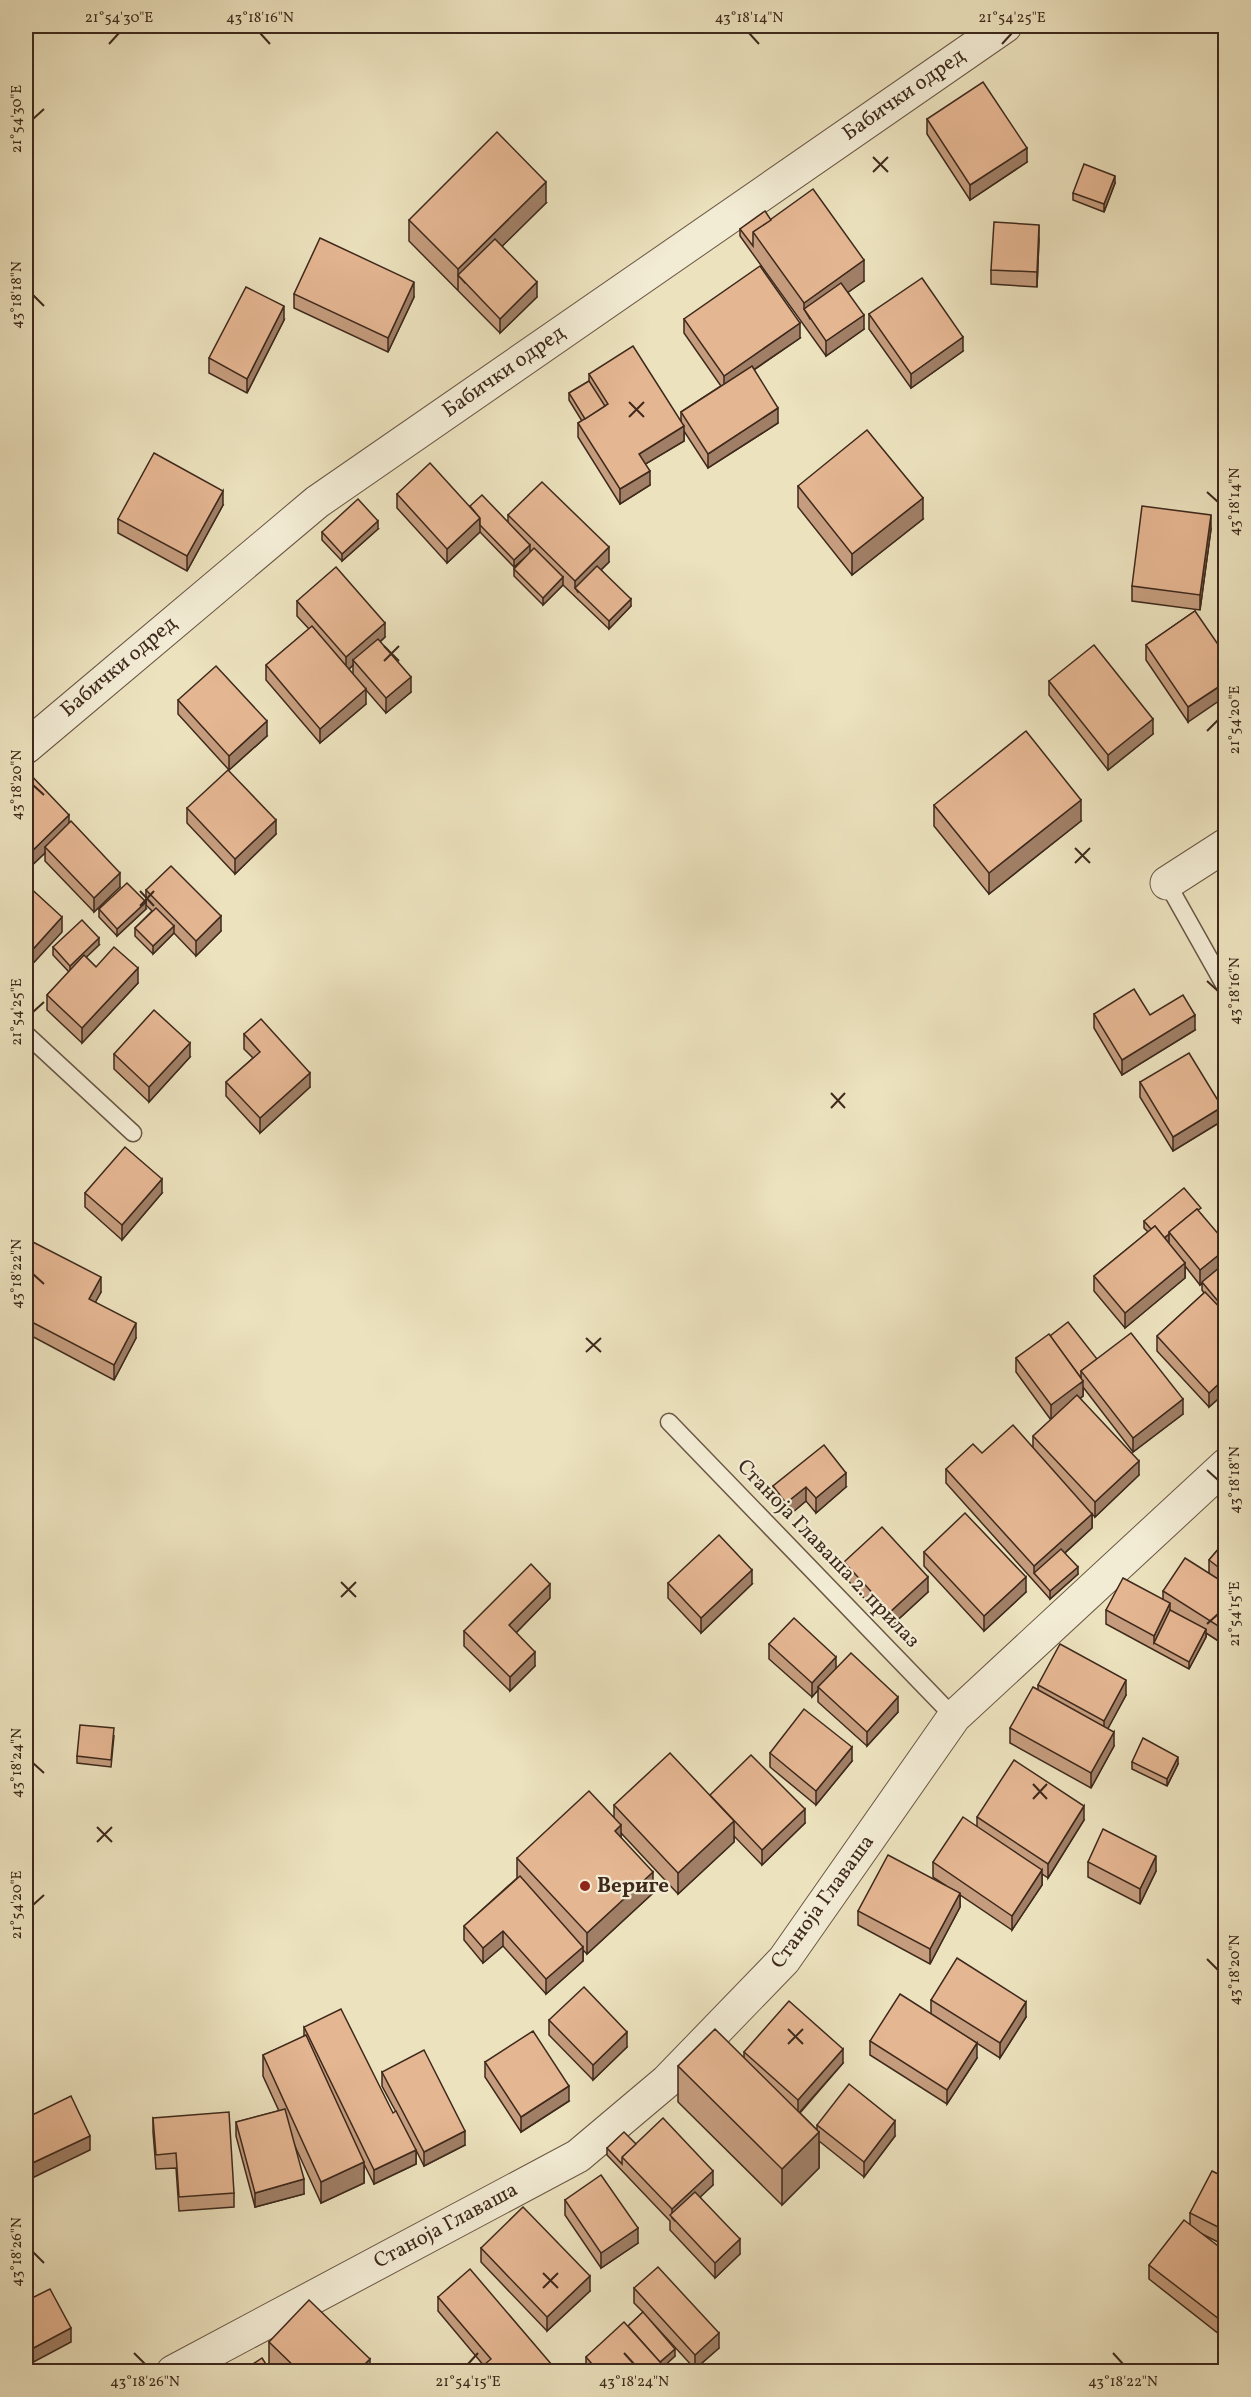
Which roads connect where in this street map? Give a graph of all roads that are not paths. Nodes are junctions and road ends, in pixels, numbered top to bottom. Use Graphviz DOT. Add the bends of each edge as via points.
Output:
graph roads {
  1 [pos="1005,26"];
  2 [pos="26,747"];
  3 [pos="1226,845"];
  4 [pos="1167,883"];
  5 [pos="1226,988"];
  6 [pos="26,1034"];
  7 [pos="133,1133"];
  8 [pos="669,1422"];
  9 [pos="1226,1465"];
  10 [pos="954,1717"];
  11 [pos="173,2372"];
  1 -- 2 [label="street, Бабички одред" via="317,501"];
  3 -- 4 [label="street"];
  4 -- 5 [label="lane"];
  6 -- 7 [label="lane"];
  8 -- 10 [label="lane, Станоја Главаша 2. прилаз"];
  9 -- 10 [label="street, Станоја Главаша"];
  10 -- 11 [label="street, Станоја Главаша" via="784,1960 667,2081 605,2134 578,2156"];
}
